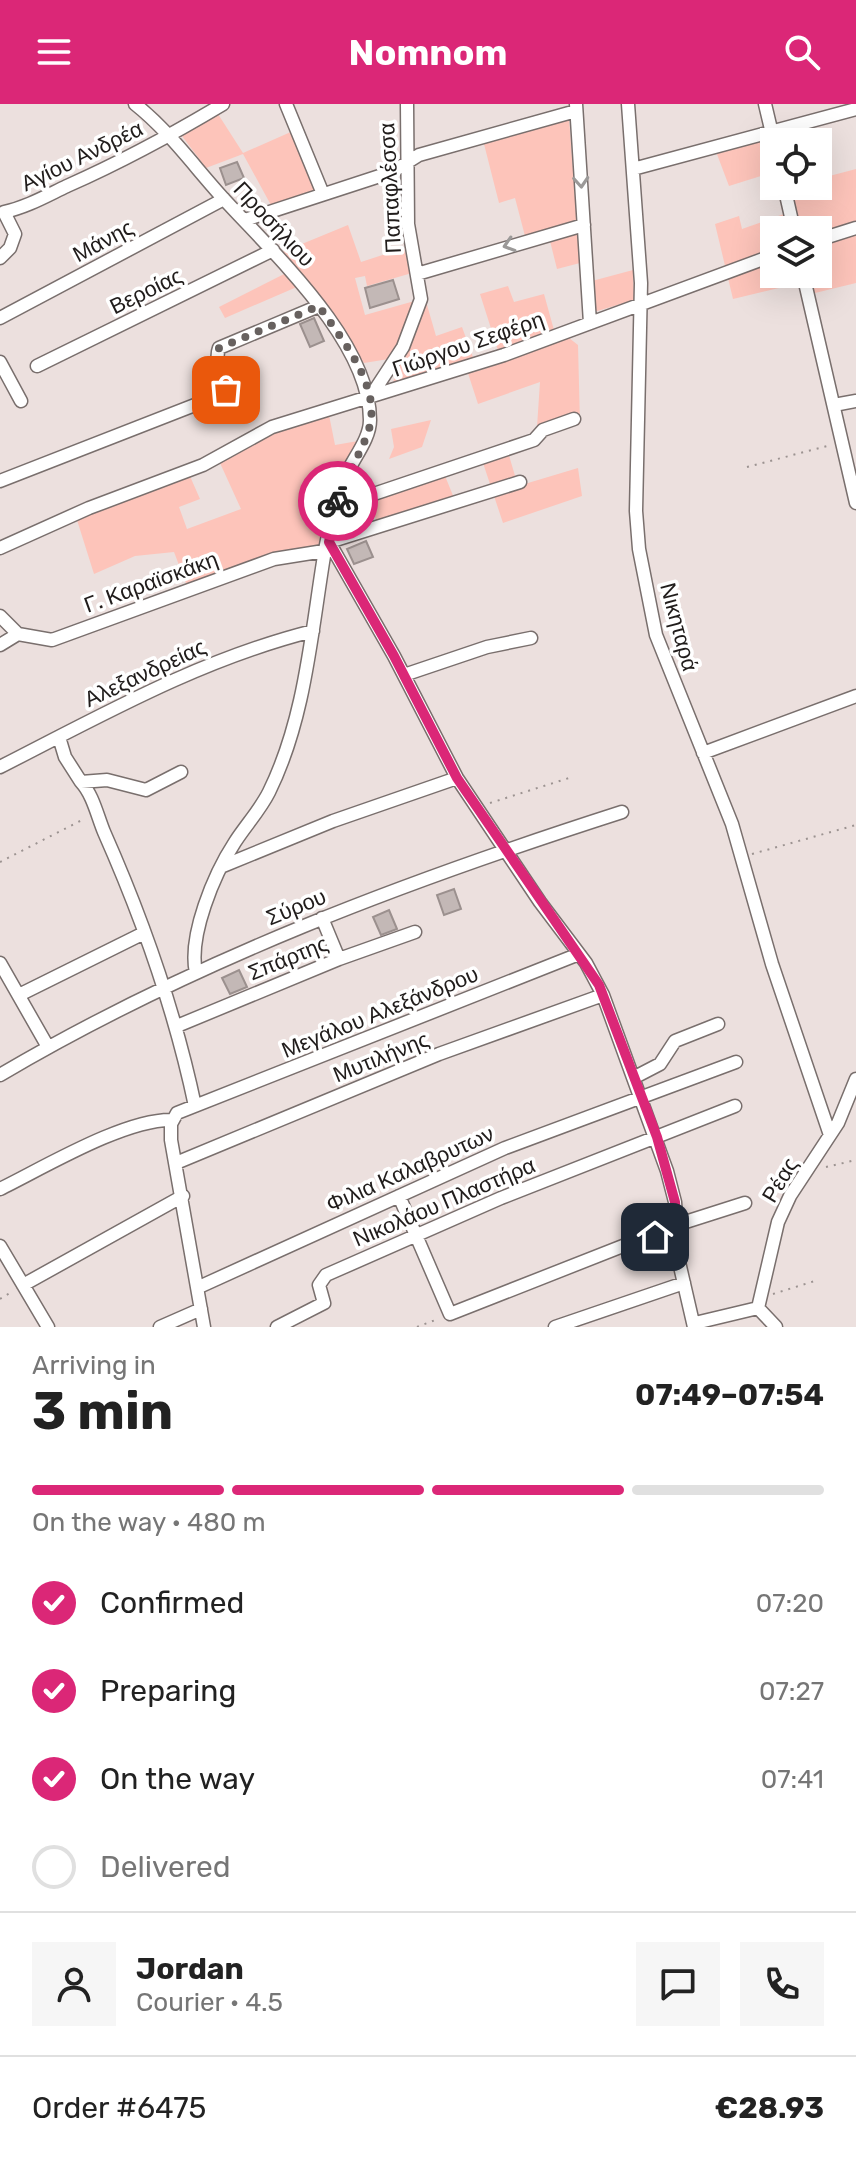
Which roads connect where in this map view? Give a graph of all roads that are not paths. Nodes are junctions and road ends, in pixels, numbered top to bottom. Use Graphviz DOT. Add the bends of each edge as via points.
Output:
graph roads {
  1 [pos="135,104"];
  2 [pos="223,104"];
  3 [pos="286,104"];
  4 [pos="407,104"];
  5 [pos="628,104"];
  6 [pos="765,104"];
  7 [pos="576,107"];
  8 [pos="856,109"];
  9 [pos="771,128"];
  10 [pos="798,128"];
  11 [pos="171,135"];
  12 [pos="760,139"];
  13 [pos="405,165"];
  14 [pos="633,169"];
  15 [pos="323,194"];
  16 [pos="224,199"];
  17 [pos="1,211"];
  18 [pos="245,220"];
  19 [pos="584,225"];
  20 [pos="856,228"];
  21 [pos="832,236"];
  22 [pos="273,250"];
  23 [pos="0,258"];
  24 [pos="760,260"];
  25 [pos="417,274"];
  26 [pos="806,288"];
  27 [pos="640,305"];
  28 [pos="319,306"];
  29 [pos="0,318"];
  30 [pos="590,323"];
  31 [pos="0,362"];
  32 [pos="37,366"];
  33 [pos="369,399"];
  34 [pos="21,401"];
  35 [pos="856,401"];
  36 [pos="834,405"];
  37 [pos="574,419"];
  38 [pos="0,481"];
  39 [pos="520,482"];
  40 [pos="338,500"];
  41 [pos="856,503"];
  42 [pos="327,546"];
  43 [pos="0,548"];
  44 [pos="0,616"];
  45 [pos="313,631"];
  46 [pos="18,634"];
  47 [pos="531,638"];
  48 [pos="0,645"];
  49 [pos="404,675"];
  50 [pos="856,696"];
  51 [pos="59,737"];
  52 [pos="703,753"];
  53 [pos="0,767"];
  54 [pos="181,772"];
  55 [pos="457,778"];
  56 [pos="81,782"];
  57 [pos="622,812"];
  58 [pos="505,851"];
  59 [pos="223,866"];
  60 [pos="322,918"];
  61 [pos="415,932"];
  62 [pos="144,933"];
  63 [pos="579,954"];
  64 [pos="339,959"];
  65 [pos="0,963"];
  66 [pos="196,973"];
  67 [pos="165,988"];
  68 [pos="19,995"];
  69 [pos="603,995"];
  70 [pos="718,1024"];
  71 [pos="177,1026"];
  72 [pos="48,1047"];
  73 [pos="736,1062"];
  74 [pos="0,1075"];
  75 [pos="635,1077"];
  76 [pos="856,1079"];
  77 [pos="641,1096"];
  78 [pos="195,1106"];
  79 [pos="735,1106"];
  80 [pos="173,1120"];
  81 [pos="830,1135"];
  82 [pos="657,1137"];
  83 [pos="176,1163"];
  84 [pos="0,1189"];
  85 [pos="183,1196"];
  86 [pos="399,1196"];
  87 [pos="745,1203"];
  88 [pos="676,1229"];
  89 [pos="416,1235"];
  90 [pos="0,1246"];
  91 [pos="684,1283"];
  92 [pos="23,1285"];
  93 [pos="199,1287"];
  94 [pos="759,1303"];
  95 [pos="201,1309"];
  96 [pos="695,1325"];
  97 [pos="48,1327"];
  98 [pos="160,1327"];
  99 [pos="204,1327"];
  100 [pos="277,1327"];
  101 [pos="555,1327"];
  102 [pos="776,1327"];
  1 -- 11 [label="street, Προσήλιου"];
  2 -- 11 [label="street, Αγίου Ανδρέα"];
  3 -- 15 [label="street"];
  4 -- 13 [label="street, Παπαφλέσσα"];
  5 -- 14 [label="street, Νικηταρά"];
  6 -- 9 [label="street"];
  7 -- 13 [label="street" via="419,155"];
  7 -- 19 [label="street, one-way"];
  8 -- 10 [label="street"];
  11 -- 16 [label="street, Προσήλιου"];
  11 -- 17 [label="street, Αγίου Ανδρέα" via="32,203"];
  12 -- 14 [label="street"];
  13 -- 15 [label="street"];
  13 -- 25 [label="street, Παπαφλέσσα" via="409,241"];
  14 -- 27 [label="street, Νικηταρά"];
  15 -- 18 [label="street"];
  16 -- 18 [label="street, Προσήλιου"];
  16 -- 29 [label="street, Μάνης"];
  17 -- 23 [label="street, Αγίου Ανδρέα" via="15,234"];
  18 -- 22 [label="street, Προσήλιου"];
  19 -- 25 [label="street, one-way"];
  19 -- 30 [label="street"];
  20 -- 21 [label="street"];
  22 -- 28 [label="street, Προσήλιου"];
  22 -- 32 [label="street, Βεροίας"];
  24 -- 27 [label="street, Γιώργου Σεφέρη"];
  25 -- 33 [label="street, Παπαφλέσσα" via="421,299 407,340"];
  26 -- 36 [label="street"];
  27 -- 30 [label="street, Γιώργου Σεφέρη"];
  27 -- 52 [label="street, Νικηταρά" via="635,459 639,549 656,635"];
  28 -- 33 [label="street, Προσήλιου" via="356,363"];
  28 -- 38 [label="street" via="219,348 223,394"];
  30 -- 33 [label="street, Γιώργου Σεφέρη"];
  31 -- 34 [label="street"];
  33 -- 40 [label="street, Προσήλιου" via="369,431"];
  33 -- 43 [label="street, Γιώργου Σεφέρη" via="272,427 203,465"];
  35 -- 36 [label="street"];
  36 -- 41 [label="street"];
  37 -- 40 [label="street" via="543,430 534,440 347,503"];
  39 -- 42 [label="street, Γ. Καραϊσκάκη"];
  40 -- 42 [label="street, Προσήλιου"];
  42 -- 45 [label="street, Προσήλιου"];
  42 -- 46 [label="street, Γ. Καραϊσκάκη" via="274,559 61,637 39,640"];
  42 -- 49 [label="street"];
  44 -- 46 [label="street"];
  45 -- 51 [label="street, Αλεξανδρείας" via="161,685"];
  45 -- 59 [label="street, Προσήλιου" via="276,776"];
  46 -- 48 [label="street"];
  47 -- 49 [label="street"];
  49 -- 55 [label="street"];
  50 -- 52 [label="street"];
  51 -- 53 [label="street, Αλεξανδρείας"];
  51 -- 56 [label="street"];
  52 -- 81 [label="street, Νικηταρά" via="743,857 772,964"];
  54 -- 56 [label="street" via="146,790 107,780"];
  55 -- 58 [label="street"];
  55 -- 59 [label="street"];
  56 -- 62 [label="street"];
  57 -- 58 [label="street, Σύρου"];
  58 -- 60 [label="street, Σύρου"];
  58 -- 63 [label="street"];
  59 -- 66 [label="street, Προσήλιου" via="196,936"];
  60 -- 64 [label="street"];
  60 -- 66 [label="street, Σύρου"];
  61 -- 64 [label="street, Σπάρτης"];
  62 -- 67 [label="street"];
  62 -- 68 [label="street"];
  63 -- 69 [label="street"];
  63 -- 78 [label="street, Μεγάλου Αλεξάνδρου"];
  64 -- 71 [label="street, Σπάρτης"];
  65 -- 68 [label="street"];
  66 -- 67 [label="street, Σύρου"];
  67 -- 71 [label="street"];
  67 -- 72 [label="street, Σύρου"];
  68 -- 72 [label="street"];
  69 -- 75 [label="street"];
  69 -- 83 [label="street, Μυτιλήνης" via="439,1054"];
  70 -- 75 [label="street" via="675,1041 660,1064"];
  71 -- 78 [label="street"];
  72 -- 74 [label="street, Σύρου"];
  73 -- 77 [label="street, Φιλια Καλαβρυτων"];
  75 -- 77 [label="street"];
  76 -- 81 [label="street, Ρέας"];
  77 -- 82 [label="street"];
  77 -- 86 [label="street, Φιλια Καλαβρυτων"];
  78 -- 80 [label="street, Μεγάλου Αλεξάνδρου"];
  79 -- 82 [label="street, Νικολάου Πλαστήρα"];
  80 -- 83 [label="street"];
  80 -- 84 [label="street" via="159,1119 105,1139"];
  81 -- 94 [label="street, Ρέας" via="778,1222"];
  82 -- 88 [label="street" via="675,1202"];
  82 -- 89 [label="street, Νικολάου Πλαστήρα"];
  83 -- 85 [label="street"];
  85 -- 92 [label="street"];
  85 -- 93 [label="street"];
  86 -- 89 [label="street"];
  86 -- 93 [label="street, Φιλια Καλαβρυτων"];
  87 -- 88 [label="street"];
  88 -- 89 [label="street" via="450,1314"];
  88 -- 91 [label="street"];
  89 -- 100 [label="street, Νικολάου Πλαστήρα" via="326,1275 319,1285 324,1303"];
  90 -- 92 [label="street"];
  91 -- 96 [label="street"];
  91 -- 101 [label="street"];
  92 -- 97 [label="street"];
  93 -- 95 [label="street"];
  94 -- 96 [label="street"];
  94 -- 102 [label="street"];
  95 -- 98 [label="street"];
  95 -- 99 [label="street"];
}
